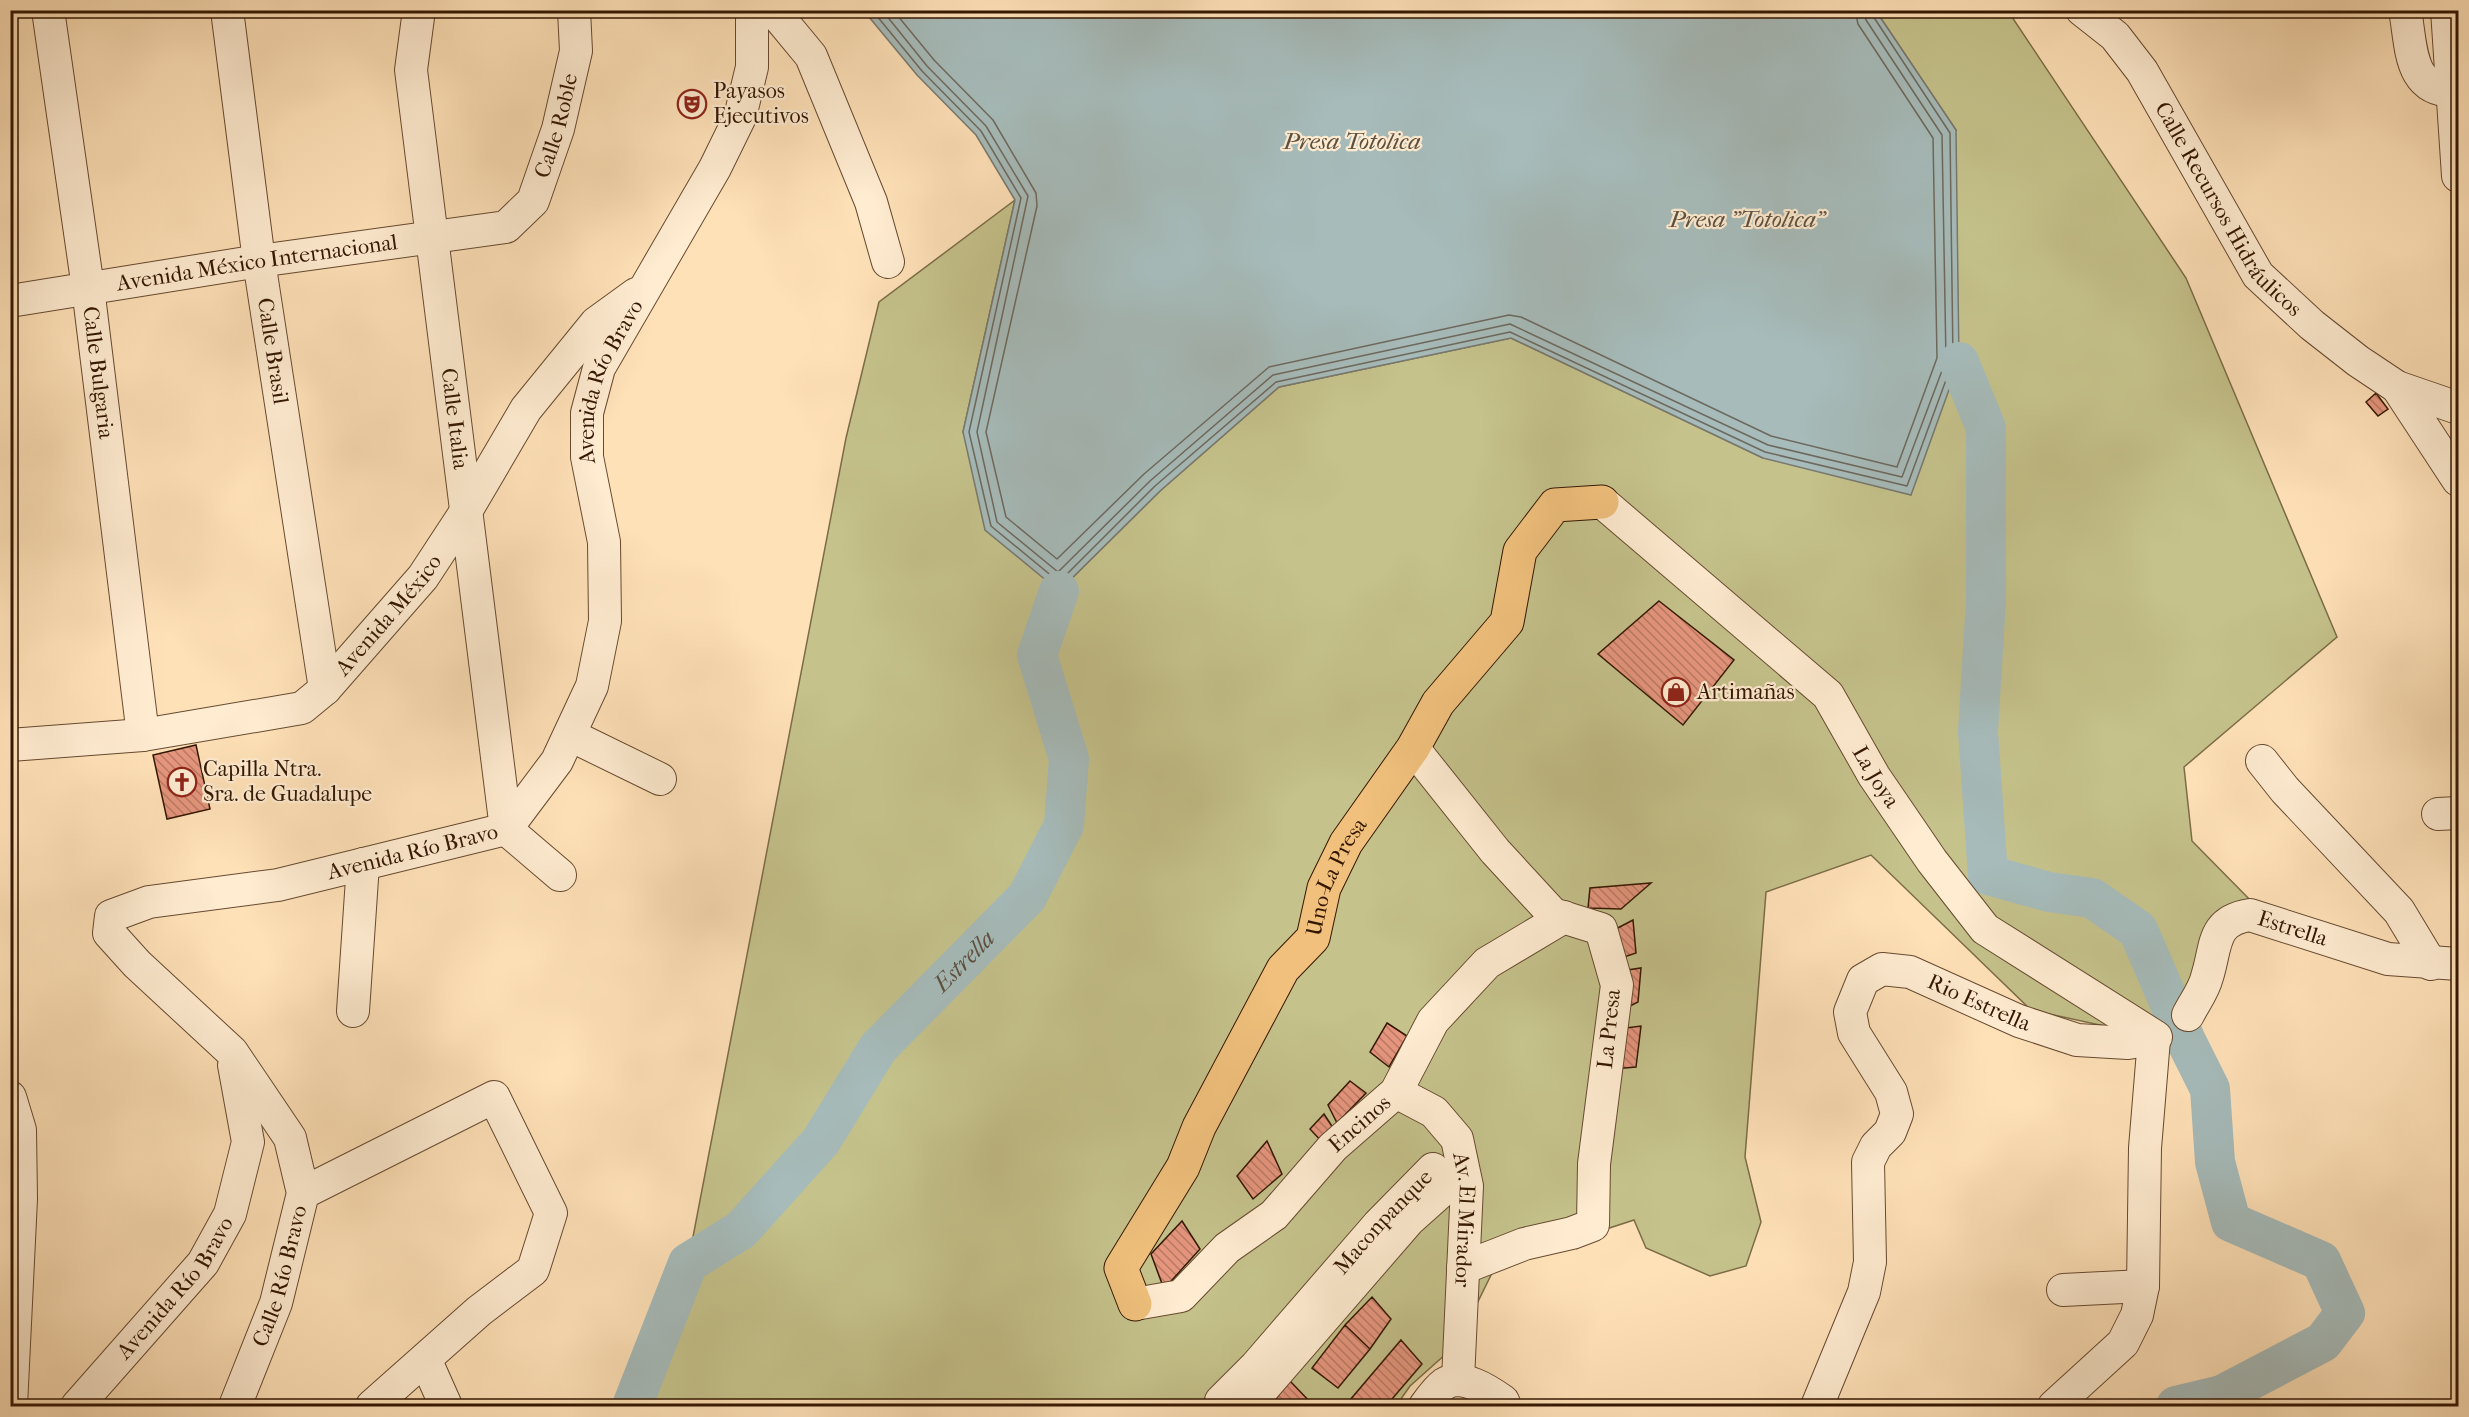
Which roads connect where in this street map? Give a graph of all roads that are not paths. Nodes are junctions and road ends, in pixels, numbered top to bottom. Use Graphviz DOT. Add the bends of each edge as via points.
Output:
graph roads {
  1 [pos="48,10"];
  2 [pos="227,10"];
  3 [pos="419,10"];
  4 [pos="574,10"];
  5 [pos="752,10"];
  6 [pos="773,10"];
  7 [pos="2082,10"];
  8 [pos="2405,10"];
  9 [pos="2446,10"];
  10 [pos="2455,91"];
  11 [pos="2458,176"];
  12 [pos="506,227"];
  13 [pos="433,238"];
  14 [pos="259,261"];
  15 [pos="888,262"];
  16 [pos="646,287"];
  17 [pos="87,288"];
  18 [pos="10,301"];
  19 [pos="2397,387"];
  20 [pos="2458,408"];
  21 [pos="2458,480"];
  22 [pos="1602,502"];
  23 [pos="465,513"];
  24 [pos="325,689"];
  25 [pos="143,735"];
  26 [pos="570,735"];
  27 [pos="10,745"];
  28 [pos="1413,748"];
  29 [pos="2262,761"];
  30 [pos="660,779"];
  31 [pos="506,829"];
  32 [pos="363,864"];
  33 [pos="560,875"];
  34 [pos="1564,917"];
  35 [pos="2445,964"];
  36 [pos="353,1011"];
  37 [pos="2188,1015"];
  38 [pos="2155,1038"];
  39 [pos="232,1052"];
  40 [pos="1396,1092"];
  41 [pos="10,1097"];
  42 [pos="303,1193"];
  43 [pos="16,1198"];
  44 [pos="1463,1268"];
  45 [pos="2143,1286"];
  46 [pos="2063,1290"];
  47 [pos="1135,1304"];
  48 [pos="426,1361"];
  49 [pos="1458,1380"];
  50 [pos="11,1407"];
  51 [pos="77,1407"];
  52 [pos="235,1407"];
  53 [pos="372,1407"];
  54 [pos="447,1407"];
  55 [pos="1225,1407"];
  56 [pos="1248,1407"];
  57 [pos="1425,1407"];
  58 [pos="1504,1407"];
  59 [pos="1817,1407"];
  60 [pos="2054,1407"];
  1 -- 17 [label="street, Calle Bulgaria"];
  2 -- 14 [label="street, Calle Brasil"];
  3 -- 13 [label="street, Calle Italia" via="411,70"];
  4 -- 12 [label="street, Calle Roble" via="576,51 558,129 533,201"];
  5 -- 16 [label="street, Avenida Río Bravo" via="752,67 740,117"];
  6 -- 15 [label="street" via="811,56 871,202"];
  7 -- 19 [label="street, Calle Recursos Hidráulicos" via="2115,36 2142,71 2258,275 2312,325"];
  8 -- 10 [label="street" via="2417,72 2424,83"];
  9 -- 10 [label="street"];
  10 -- 11 [label="street"];
  12 -- 13 [label="street, Avenida México Internacional"];
  13 -- 14 [label="street, Avenida México Internacional"];
  13 -- 23 [label="street, Calle Italia"];
  14 -- 17 [label="street, Avenida México Internacional"];
  14 -- 24 [label="street, Calle Brasil"];
  16 -- 23 [label="street, Avenida México" via="596,323 526,409"];
  16 -- 26 [label="street, Avenida Río Bravo" via="598,368 586,413 587,457 604,542 605,621 592,686"];
  17 -- 18 [label="street, Avenida México Internacional"];
  17 -- 25 [label="street, Calle Bulgaria"];
  19 -- 20 [label="street"];
  19 -- 21 [label="street"];
  22 -- 28 [label="highway, Uno-La Presa" via="1555,505 1520,551 1507,622 1438,703"];
  22 -- 38 [label="street, La Joya" via="1828,695 1874,776 1985,929"];
  23 -- 24 [label="street, Avenida México" via="423,577"];
  23 -- 31 [label="street, Calle Italia"];
  24 -- 25 [label="street, Avenida México" via="302,708"];
  25 -- 27 [label="street, Avenida México"];
  26 -- 30 [label="street"];
  26 -- 31 [label="street, Avenida Río Bravo" via="557,762"];
  28 -- 34 [label="street, La Presa" via="1496,851 1553,914"];
  28 -- 47 [label="highway, Uno-La Presa" via="1346,843 1324,888 1313,938 1282,969 1199,1127 1183,1167 1121,1268"];
  29 -- 35 [label="street"];
  31 -- 32 [label="street, Avenida Río Bravo"];
  31 -- 33 [label="street"];
  32 -- 36 [label="street"];
  32 -- 39 [label="street, Avenida Río Bravo" via="278,885 149,902 111,916 109,933"];
  34 -- 40 [label="street, Encinos" via="1487,963 1433,1021"];
  34 -- 44 [label="street, La Presa" via="1601,928 1617,985 1594,1164 1593,1225 1524,1244"];
  35 -- 37 [label="street, Estrella" via="2388,959 2250,915 2232,918 2221,929 2207,980"];
  38 -- 45 [label="street" via="2145,1148"];
  38 -- 59 [label="street, Rio Estrella" via="2128,1043 2077,1040 2019,1022 1910,972 1882,969 1863,980 1850,1012 1854,1033 1891,1092 1897,1114 1890,1132 1876,1146 1868,1162 1870,1262 1864,1292"];
  39 -- 42 [label="street, Calle Río Bravo" via="290,1138"];
  39 -- 51 [label="street, Avenida Río Bravo" via="248,1142 230,1214 202,1263"];
  40 -- 44 [label="street, Av. El Mirador" via="1434,1112 1456,1139 1467,1186"];
  40 -- 47 [label="street, Encinos" via="1333,1147 1274,1215 1227,1248 1181,1296"];
  41 -- 43 [label="street" via="20,1130"];
  42 -- 48 [label="street" via="494,1097 551,1213 533,1270 479,1311"];
  42 -- 52 [label="street, Calle Río Bravo" via="276,1303"];
  43 -- 50 [label="street"];
  44 -- 49 [label="street, Av. El Mirador"];
  45 -- 46 [label="street"];
  45 -- 60 [label="street" via="2137,1315 2123,1343"];
  48 -- 53 [label="street"];
  48 -- 54 [label="street"];
  49 -- 57 [label="street" via="1445,1383"];
  49 -- 58 [label="street" via="1484,1388 1503,1401"];
  55 -- 56 [label="street, Maconpanque" via="1221,1401 1433,1169 1447,1186 1409,1220"];
}
